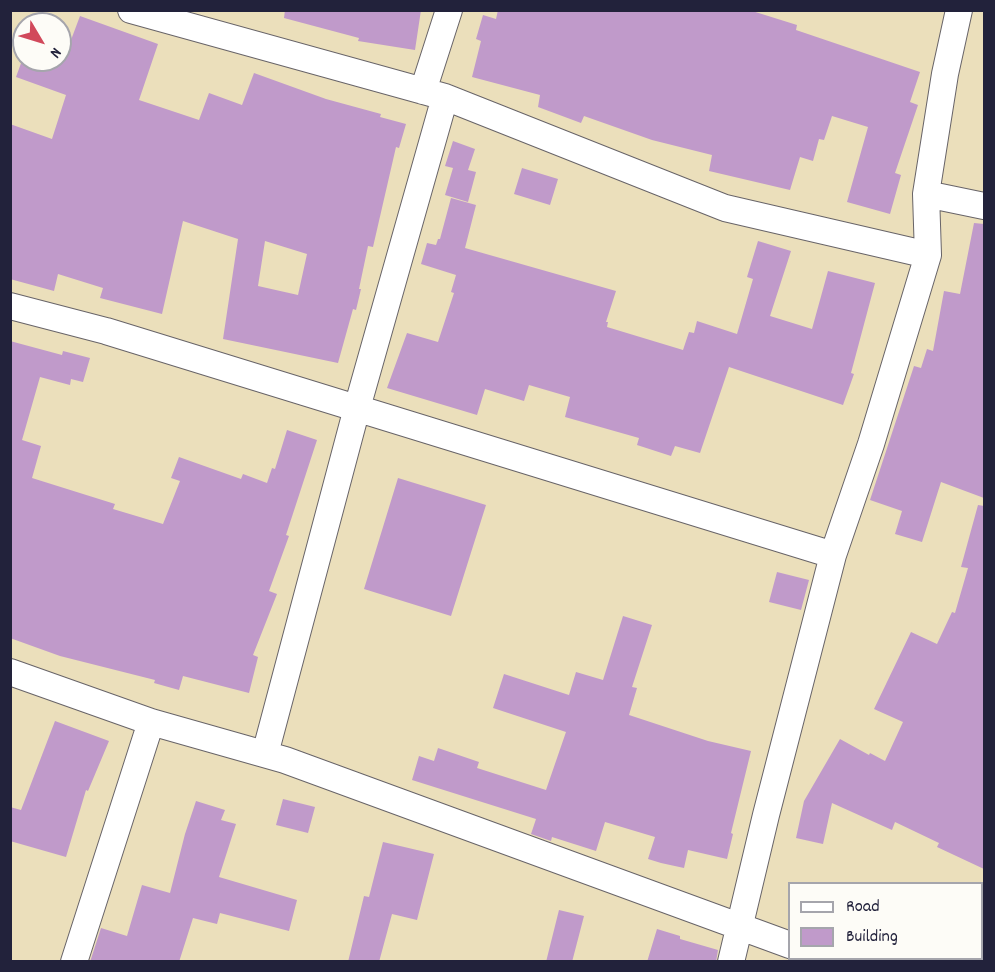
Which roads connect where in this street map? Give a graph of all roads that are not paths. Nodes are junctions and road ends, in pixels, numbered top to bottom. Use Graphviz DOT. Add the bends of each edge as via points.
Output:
graph roads {
  1 [pos="131,10"];
  2 [pos="449,10"];
  3 [pos="959,10"];
  4 [pos="434,94"];
  5 [pos="926,194"];
  6 [pos="984,206"];
  7 [pos="928,255"];
  8 [pos="10,306"];
  9 [pos="357,408"];
  10 [pos="833,555"];
  11 [pos="10,672"];
  12 [pos="151,722"];
  13 [pos="265,754"];
  14 [pos="738,926"];
  15 [pos="788,945"];
  16 [pos="74,962"];
  17 [pos="731,962"];
  1 -- 4 [label="street"];
  2 -- 4 [label="street"];
  3 -- 5 [label="street"];
  4 -- 7 [label="street" via="725,208"];
  4 -- 9 [label="street"];
  5 -- 6 [label="street"];
  5 -- 7 [label="street"];
  7 -- 10 [label="street"];
  8 -- 9 [label="street" via="106,331"];
  9 -- 10 [label="street"];
  9 -- 13 [label="street"];
  10 -- 14 [label="street"];
  11 -- 12 [label="street"];
  12 -- 13 [label="street"];
  12 -- 16 [label="street"];
  13 -- 14 [label="street"];
  14 -- 15 [label="street"];
  14 -- 17 [label="street"];
}
